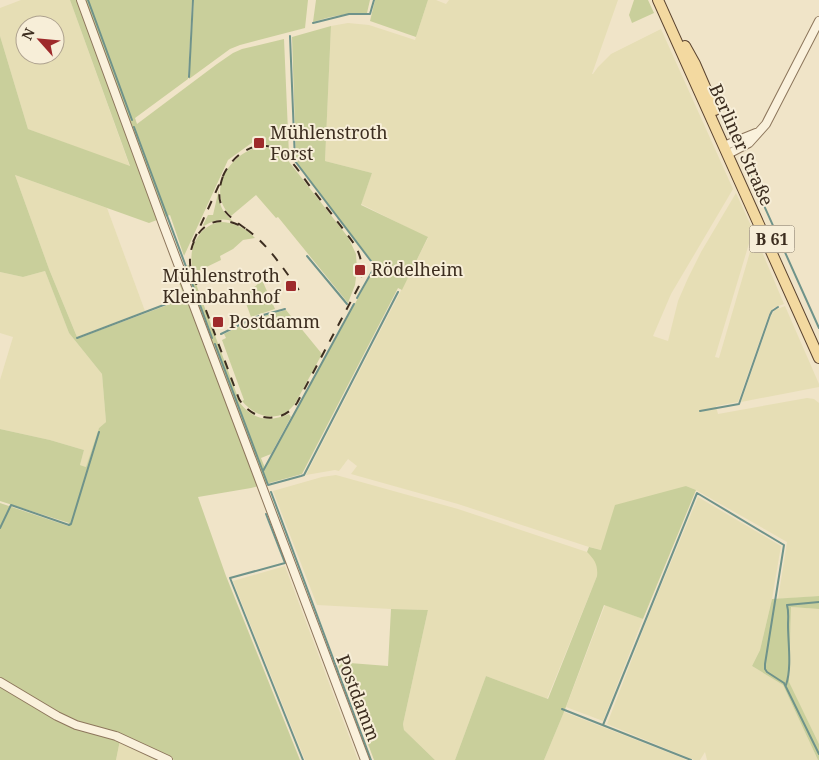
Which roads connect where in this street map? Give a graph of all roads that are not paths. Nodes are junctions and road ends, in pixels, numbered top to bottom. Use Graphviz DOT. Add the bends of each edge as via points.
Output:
graph roads {
  1 [pos="81,0"];
  2 [pos="660,0"];
  3 [pos="819,21"];
  4 [pos="728,148"];
  5 [pos="819,344"];
  6 [pos="819,358"];
  7 [pos="0,682"];
  8 [pos="168,760"];
  9 [pos="365,760"];
  1 -- 9 [label="street, Postdamm"];
  2 -- 4 [label="main road, Berliner Straße / B 61"];
  3 -- 4 [label="street" via="766,124 760,132"];
  4 -- 5 [label="main road, Berliner Straße / B 61"];
  4 -- 6 [label="main road, Berliner Straße / B 61"];
  7 -- 8 [label="street" via="76,725 116,736"];
}
